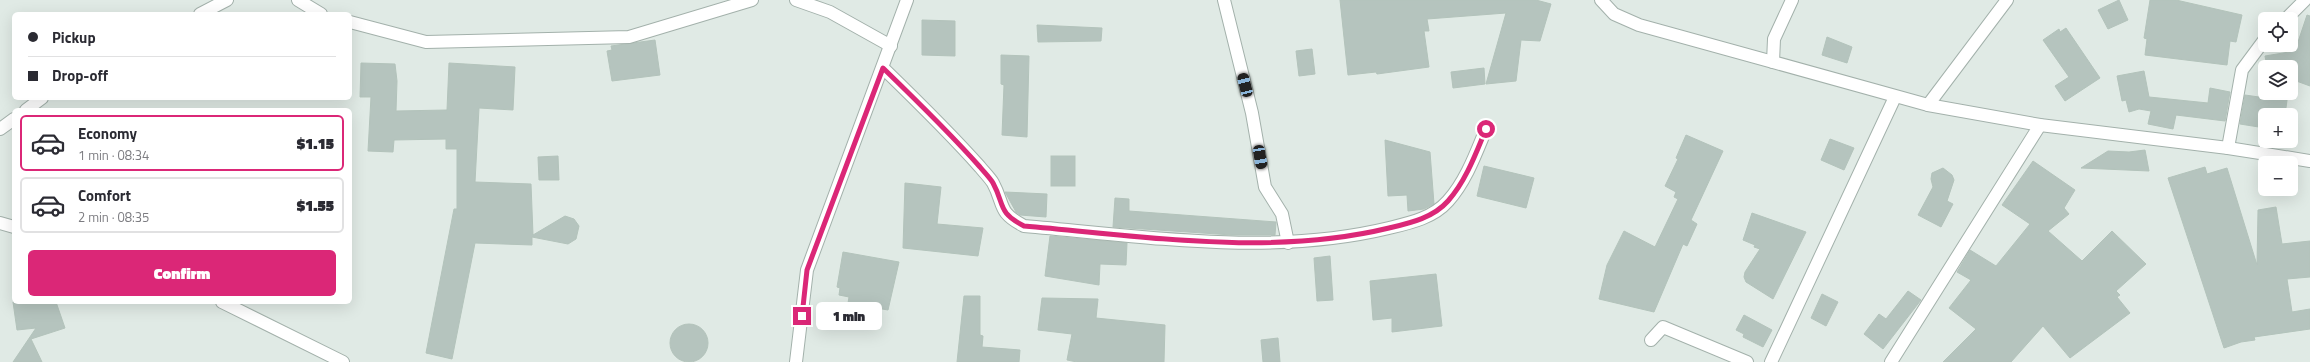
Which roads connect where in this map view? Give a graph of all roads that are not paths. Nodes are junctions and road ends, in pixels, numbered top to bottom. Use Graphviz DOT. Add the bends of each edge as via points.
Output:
graph roads {
  1 [pos="227,0"];
  2 [pos="298,0"];
  3 [pos="752,0"];
  4 [pos="796,0"];
  5 [pos="906,0"];
  6 [pos="1224,0"];
  7 [pos="1601,0"];
  8 [pos="1792,0"];
  9 [pos="2007,0"];
  10 [pos="2305,0"];
  11 [pos="204,12"];
  12 [pos="318,12"];
  13 [pos="2293,12"];
  14 [pos="352,23"];
  15 [pos="891,46"];
  16 [pos="2258,48"];
  17 [pos="1773,62"];
  18 [pos="883,68"];
  19 [pos="1895,97"];
  20 [pos="39,100"];
  21 [pos="1928,105"];
  22 [pos="29,108"];
  23 [pos="12,120"];
  24 [pos="2040,125"];
  25 [pos="0,129"];
  26 [pos="1486,129"];
  27 [pos="2228,148"];
  28 [pos="2310,161"];
  29 [pos="0,223"];
  30 [pos="12,226"];
  31 [pos="1288,243"];
  32 [pos="226,304"];
  33 [pos="1651,340"];
  34 [pos="343,362"];
  35 [pos="796,362"];
  36 [pos="1747,362"];
  37 [pos="1772,362"];
  38 [pos="1892,362"];
  1 -- 11 [label="street"];
  2 -- 12 [label="street"];
  3 -- 14 [label="street" via="630,37 426,42"];
  4 -- 15 [label="street" via="830,12"];
  5 -- 15 [label="street"];
  6 -- 31 [label="street" via="1252,113 1265,187 1282,214"];
  7 -- 17 [label="street" via="1614,14 1639,25"];
  8 -- 17 [label="street" via="1774,39"];
  9 -- 21 [label="street"];
  10 -- 13 [label="street"];
  15 -- 18 [label="street"];
  16 -- 27 [label="street" via="2242,70"];
  17 -- 19 [label="street"];
  18 -- 31 [label="street" via="980,167 993,184 1000,204 1009,218 1024,226 1233,244"];
  18 -- 35 [label="street" via="807,270"];
  19 -- 21 [label="street"];
  19 -- 37 [label="street"];
  20 -- 22 [label="street"];
  21 -- 24 [label="street"];
  23 -- 25 [label="street"];
  24 -- 27 [label="street"];
  24 -- 38 [label="street"];
  26 -- 31 [label="street" via="1466,176 1448,202 1419,221 1359,236"];
  27 -- 28 [label="street"];
  29 -- 30 [label="street"];
  32 -- 34 [label="street"];
  33 -- 36 [label="street" via="1662,326"];
}
